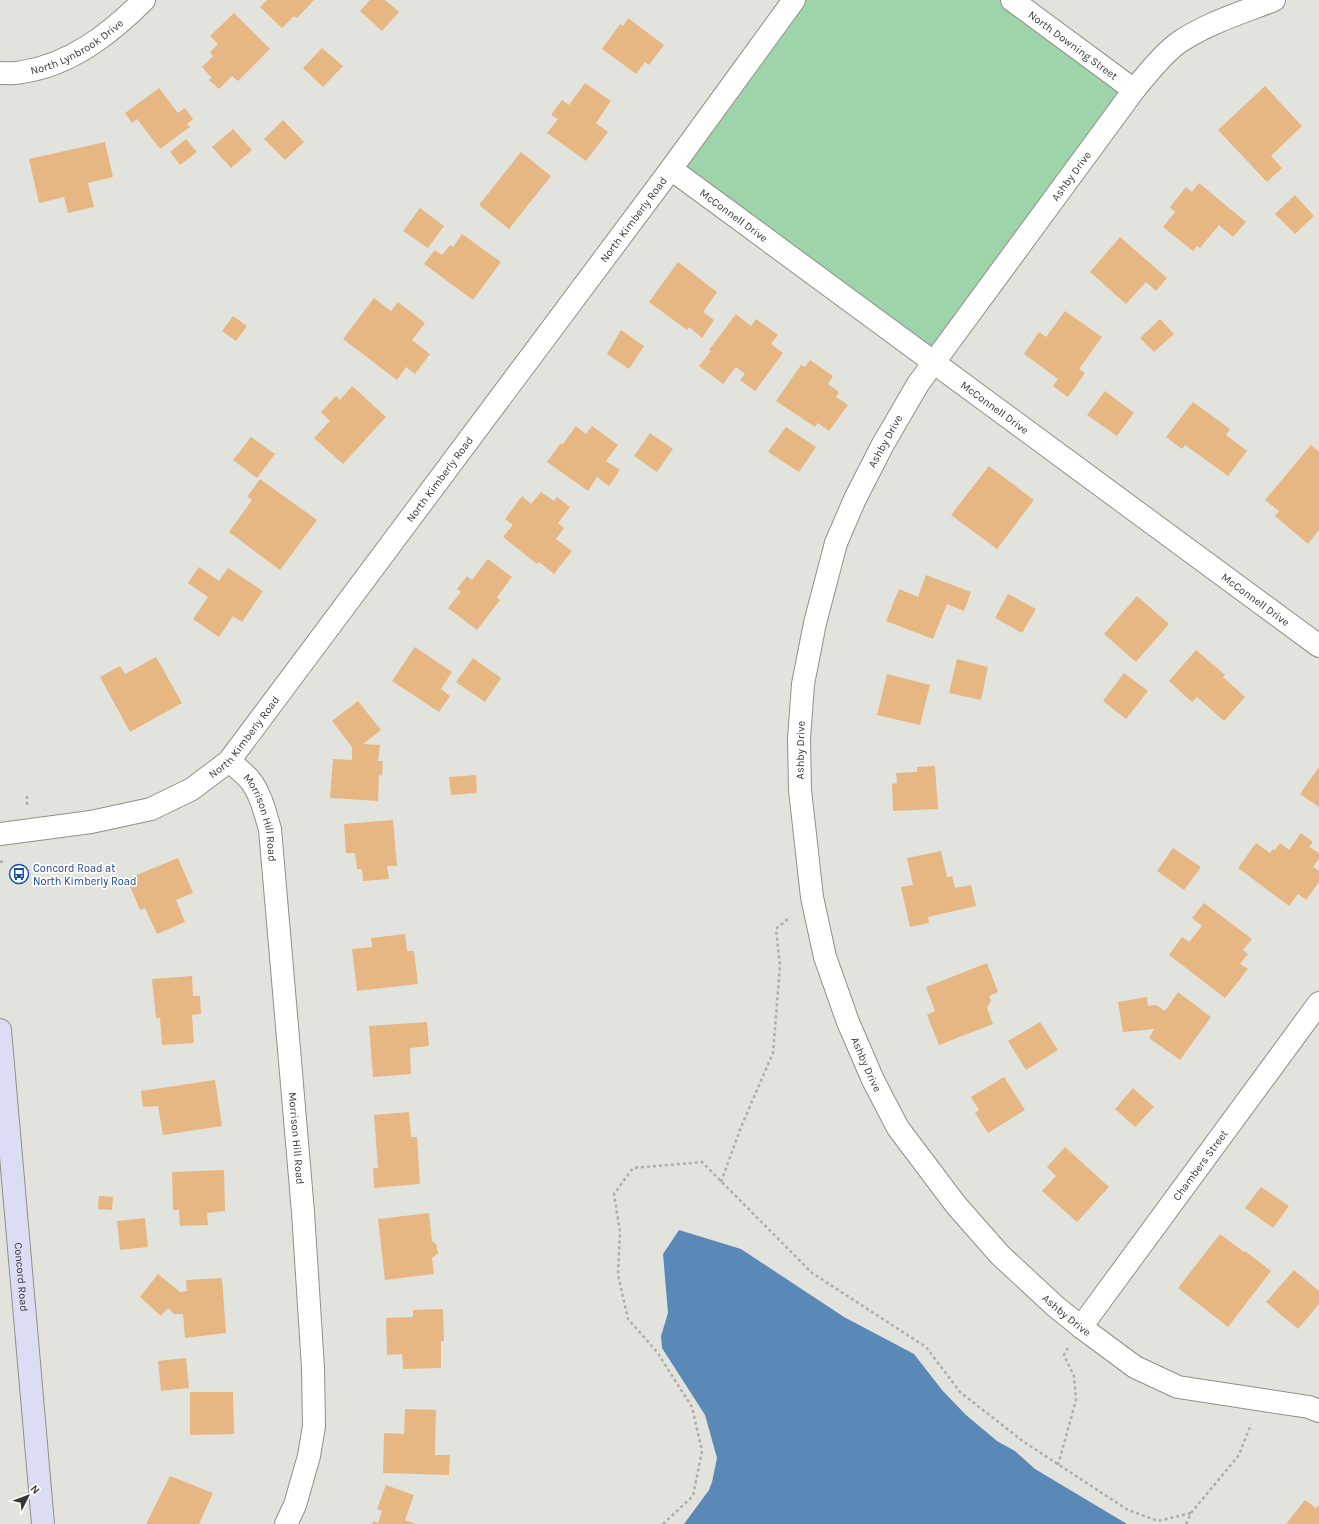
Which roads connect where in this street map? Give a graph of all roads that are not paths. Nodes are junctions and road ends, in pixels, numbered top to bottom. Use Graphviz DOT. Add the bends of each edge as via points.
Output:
graph roads {
  1 [pos="144,0"];
  2 [pos="794,0"];
  3 [pos="1012,0"];
  4 [pos="1274,0"];
  5 [pos="0,73"];
  6 [pos="1134,90"];
  7 [pos="671,169"];
  8 [pos="935,362"];
  9 [pos="1319,646"];
  10 [pos="229,761"];
  11 [pos="0,834"];
  12 [pos="1319,1003"];
  13 [pos="0,1030"];
  14 [pos="1080,1327"];
  15 [pos="1319,1411"];
  16 [pos="43,1524"];
  17 [pos="286,1524"];
  1 -- 5 [label="street, North Lynbrook Drive" via="101,38 75,54 57,63 21,72"];
  2 -- 7 [label="street, North Kimberly Road"];
  3 -- 6 [label="street, North Downing Street"];
  4 -- 6 [label="street, Ashby Drive" via="1209,25 1177,44"];
  6 -- 8 [label="street, Ashby Drive"];
  7 -- 8 [label="street, McConnell Drive"];
  7 -- 10 [label="street, North Kimberly Road"];
  8 -- 9 [label="street, McConnell Drive"];
  8 -- 14 [label="street, Ashby Drive" via="918,384 855,499 836,543 815,623 803,684 799,739 800,790 812,898 825,957 848,1022 873,1080 898,1128 956,1205 1000,1255"];
  10 -- 11 [label="street, North Kimberly Road" via="192,789 151,809 91,822"];
  10 -- 17 [label="street, Morrison Hill Road" via="256,789 270,829 303,1212 314,1426 309,1456 295,1506"];
  12 -- 14 [label="street, Chambers Street"];
  13 -- 16 [label="main road, Concord Road"];
  14 -- 15 [label="street, Ashby Drive" via="1135,1367 1178,1386 1309,1407"];
}
